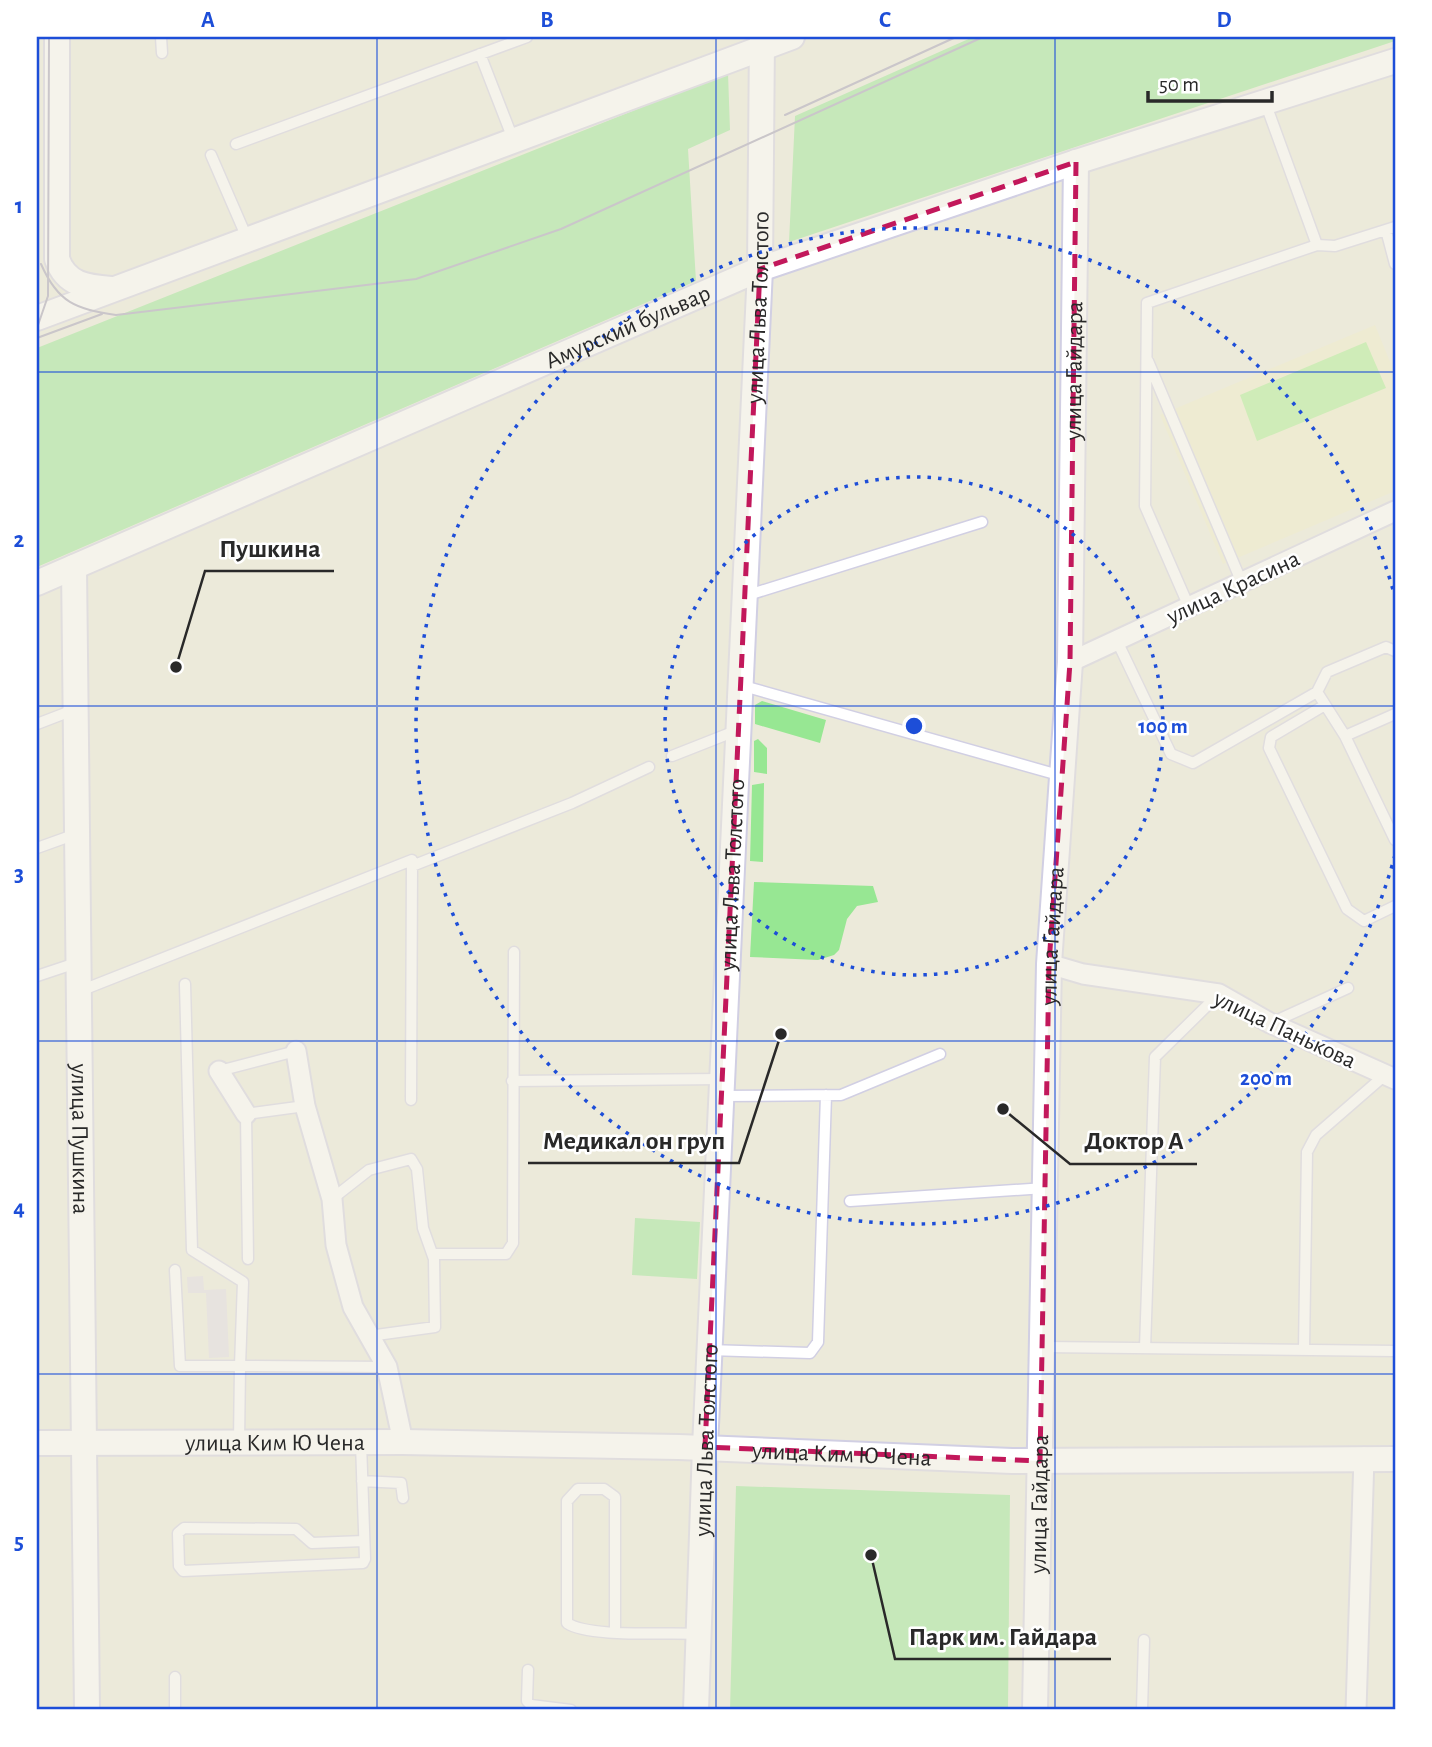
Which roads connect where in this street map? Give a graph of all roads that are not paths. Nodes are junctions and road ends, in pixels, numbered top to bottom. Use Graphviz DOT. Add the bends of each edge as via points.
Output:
graph roads {
  1 [pos="57,37"];
  2 [pos="161,37"];
  3 [pos="527,37"];
  4 [pos="792,37"];
  5 [pos="762,42"];
  6 [pos="162,52"];
  7 [pos="480,54"];
  8 [pos="1395,61"];
  9 [pos="1265,102"];
  10 [pos="513,139"];
  11 [pos="236,144"];
  12 [pos="211,155"];
  13 [pos="1076,162"];
  14 [pos="1391,228"];
  15 [pos="247,238"];
  16 [pos="1317,245"];
  17 [pos="1395,264"];
  18 [pos="760,269"];
  19 [pos="111,289"];
  20 [pos="37,318"];
  21 [pos="1146,358"];
  22 [pos="1395,511"];
  23 [pos="982,522"];
  24 [pos="74,567"];
  25 [pos="37,583"];
  26 [pos="1242,583"];
  27 [pos="745,597"];
  28 [pos="1189,607"];
  29 [pos="1116,641"];
  30 [pos="1395,651"];
  31 [pos="1070,662"];
  32 [pos="740,685"];
  33 [pos="1317,692"];
  34 [pos="1325,705"];
  35 [pos="76,709"];
  36 [pos="1395,714"];
  37 [pos="37,724"];
  38 [pos="738,730"];
  39 [pos="1345,736"];
  40 [pos="672,756"];
  41 [pos="649,767"];
  42 [pos="1062,776"];
  43 [pos="76,834"];
  44 [pos="1395,840"];
  45 [pos="37,848"];
  46 [pos="412,866"];
  47 [pos="1395,906"];
  48 [pos="514,952"];
  49 [pos="77,962"];
  50 [pos="1049,964"];
  51 [pos="37,976"];
  52 [pos="185,984"];
  53 [pos="1348,988"];
  54 [pos="77,992"];
  55 [pos="1219,994"];
  56 [pos="1270,1023"];
  57 [pos="296,1051"];
  58 [pos="940,1054"];
  59 [pos="219,1071"];
  60 [pos="1390,1077"];
  61 [pos="512,1081"];
  62 [pos="721,1088"];
  63 [pos="826,1095"];
  64 [pos="411,1100"];
  65 [pos="305,1106"];
  66 [pos="246,1114"];
  67 [pos="1045,1188"];
  68 [pos="332,1199"];
  69 [pos="850,1200"];
  70 [pos="433,1254"];
  71 [pos="248,1259"];
  72 [pos="175,1270"];
  73 [pos="369,1336"];
  74 [pos="1043,1347"];
  75 [pos="1145,1348"];
  76 [pos="709,1350"];
  77 [pos="1304,1350"];
  78 [pos="1395,1350"];
  79 [pos="240,1366"];
  80 [pos="387,1367"];
  81 [pos="361,1442"];
  82 [pos="37,1443"];
  83 [pos="86,1443"];
  84 [pos="239,1443"];
  85 [pos="403,1443"];
  86 [pos="705,1447"];
  87 [pos="1364,1457"];
  88 [pos="1395,1459"];
  89 [pos="1040,1461"];
  90 [pos="362,1481"];
  91 [pos="403,1498"];
  92 [pos="364,1541"];
  93 [pos="615,1632"];
  94 [pos="699,1634"];
  95 [pos="1144,1640"];
  96 [pos="528,1670"];
  97 [pos="175,1677"];
  98 [pos="88,1710"];
  99 [pos="175,1710"];
  100 [pos="571,1710"];
  101 [pos="696,1710"];
  102 [pos="1035,1710"];
  103 [pos="1142,1710"];
  104 [pos="1356,1710"];
  1 -- 19 [label="street" via="57,259 65,274 80,285"];
  2 -- 6 [label="lane"];
  3 -- 7 [label="lane"];
  4 -- 5 [label="street"];
  5 -- 10 [label="street"];
  5 -- 18 [label="street, улица Льва Толстого"];
  7 -- 10 [label="lane"];
  7 -- 11 [label="lane"];
  8 -- 9 [label="street, Амурский бульвар"];
  9 -- 13 [label="street, Амурский бульвар"];
  9 -- 16 [label="lane"];
  10 -- 15 [label="street"];
  12 -- 15 [label="lane"];
  13 -- 18 [label="street, Амурский бульвар"];
  13 -- 31 [label="street, улица Гайдара"];
  14 -- 16 [label="lane" via="1335,246"];
  14 -- 17 [label="lane"];
  15 -- 19 [label="street"];
  16 -- 21 [label="lane" via="1147,303"];
  18 -- 24 [label="street, Амурский бульвар"];
  18 -- 27 [label="street, улица Льва Толстого"];
  19 -- 20 [label="street"];
  21 -- 26 [label="lane"];
  21 -- 28 [label="lane" via="1145,506"];
  22 -- 26 [label="street, улица Красина"];
  23 -- 27 [label="lane"];
  24 -- 25 [label="street, Амурский бульвар"];
  24 -- 35 [label="street, улица Пушкина"];
  26 -- 28 [label="street, улица Красина"];
  27 -- 32 [label="street, улица Льва Толстого"];
  28 -- 29 [label="street, улица Красина"];
  29 -- 31 [label="street, улица Красина"];
  29 -- 33 [label="lane" via="1171,754 1193,763"];
  30 -- 33 [label="lane" via="1386,647 1327,671"];
  31 -- 42 [label="street, улица Гайдара"];
  32 -- 38 [label="street, улица Льва Толстого"];
  32 -- 42 [label="lane"];
  33 -- 34 [label="lane"];
  34 -- 39 [label="lane"];
  34 -- 47 [label="lane" via="1271,737 1269,748 1346,909 1364,921"];
  35 -- 37 [label="lane"];
  35 -- 43 [label="street, улица Пушкина"];
  36 -- 39 [label="lane"];
  38 -- 40 [label="lane"];
  38 -- 62 [label="street, улица Льва Толстого"];
  39 -- 44 [label="lane"];
  41 -- 46 [label="lane" via="572,803"];
  42 -- 50 [label="street, улица Гайдара"];
  43 -- 45 [label="lane"];
  43 -- 49 [label="street, улица Пушкина"];
  46 -- 54 [label="lane" via="412,860"];
  46 -- 64 [label="lane"];
  48 -- 61 [label="lane"];
  49 -- 51 [label="lane"];
  49 -- 54 [label="street, улица Пушкина"];
  50 -- 55 [label="street, улица Панькова" via="1083,974"];
  50 -- 67 [label="street, улица Гайдара"];
  52 -- 79 [label="lane" via="192,1250 243,1282"];
  53 -- 56 [label="lane"];
  54 -- 83 [label="street, улица Пушкина"];
  55 -- 56 [label="street, улица Панькова"];
  55 -- 75 [label="lane" via="1155,1057"];
  56 -- 60 [label="street, улица Панькова"];
  57 -- 59 [label="lane"];
  57 -- 65 [label="street"];
  58 -- 63 [label="lane" via="841,1095"];
  59 -- 66 [label="street"];
  60 -- 77 [label="lane" via="1316,1135 1307,1152"];
  61 -- 62 [label="lane"];
  61 -- 70 [label="lane" via="513,1243 506,1254"];
  62 -- 63 [label="lane"];
  62 -- 76 [label="street, улица Льва Толстого"];
  63 -- 76 [label="lane" via="818,1342 810,1353"];
  65 -- 66 [label="lane"];
  65 -- 68 [label="street"];
  66 -- 71 [label="lane"];
  67 -- 69 [label="lane"];
  67 -- 74 [label="street, улица Гайдара"];
  68 -- 70 [label="lane" via="369,1170 411,1159 417,1169 423,1228"];
  68 -- 73 [label="street" via="336,1245 353,1307"];
  70 -- 73 [label="lane" via="435,1326"];
  72 -- 79 [label="lane" via="180,1366"];
  73 -- 80 [label="street"];
  74 -- 75 [label="lane"];
  74 -- 89 [label="street, улица Гайдара"];
  75 -- 77 [label="lane"];
  76 -- 86 [label="street, улица Льва Толстого"];
  77 -- 78 [label="lane"];
  79 -- 80 [label="lane"];
  79 -- 84 [label="lane"];
  80 -- 85 [label="street"];
  81 -- 84 [label="street, улица Ким Ю Чена"];
  81 -- 85 [label="street, улица Ким Ю Чена"];
  81 -- 90 [label="lane"];
  82 -- 83 [label="street, улица Ким Ю Чена"];
  83 -- 84 [label="street, улица Ким Ю Чена"];
  83 -- 98 [label="street, улица Пушкина"];
  85 -- 86 [label="street, улица Ким Ю Чена"];
  86 -- 89 [label="street, улица Ким Ю Чена"];
  86 -- 94 [label="street, улица Льва Толстого"];
  87 -- 88 [label="street, улица Ким Ю Чена"];
  87 -- 89 [label="street, улица Ким Ю Чена"];
  87 -- 104 [label="street"];
  89 -- 102 [label="street, улица Гайдара"];
  90 -- 91 [label="lane" via="401,1483"];
  90 -- 92 [label="lane"];
  92 -- 92 [label="lane" via="312,1543 296,1529 184,1528 178,1533 178,1566 183,1571 359,1565 365,1559"];
  93 -- 93 [label="lane" via="578,1630 567,1623 567,1501 578,1489 604,1489 615,1497"];
  93 -- 94 [label="lane"];
  94 -- 101 [label="street, улица Льва Толстого"];
  95 -- 103 [label="lane"];
  96 -- 100 [label="lane" via="527,1701 531,1706"];
  97 -- 99 [label="lane"];
}
